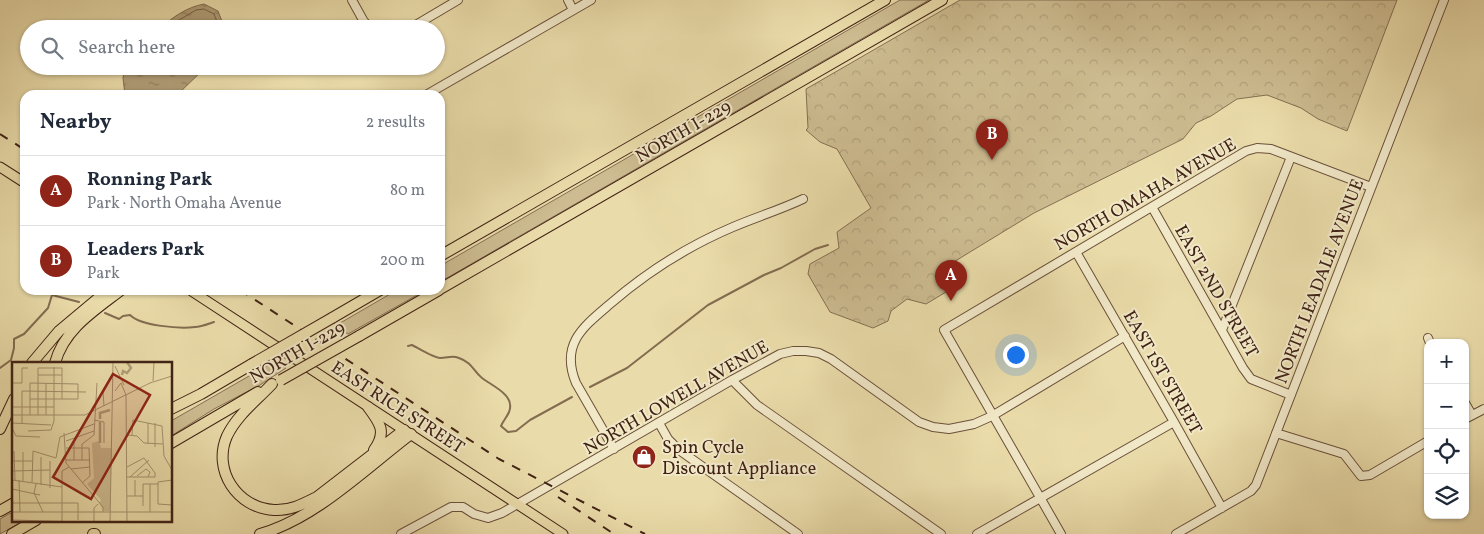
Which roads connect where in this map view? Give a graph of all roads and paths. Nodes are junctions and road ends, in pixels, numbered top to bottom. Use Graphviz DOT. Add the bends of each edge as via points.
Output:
graph roads {
  1 [pos="352,0"];
  2 [pos="458,0"];
  3 [pos="568,0"];
  4 [pos="591,0"];
  5 [pos="885,0"];
  6 [pos="942,0"];
  7 [pos="1444,0"];
  8 [pos="573,10"];
  9 [pos="363,20"];
  10 [pos="424,20"];
  11 [pos="435,90"];
  12 [pos="1291,157"];
  13 [pos="0,167"];
  14 [pos="20,180"];
  15 [pos="1371,187"];
  16 [pos="803,198"];
  17 [pos="1152,206"];
  18 [pos="1076,252"];
  19 [pos="445,253"];
  20 [pos="445,287"];
  21 [pos="102,295"];
  22 [pos="115,295"];
  23 [pos="198,295"];
  24 [pos="371,295"];
  25 [pos="430,295"];
  26 [pos="1222,330"];
  27 [pos="1125,336"];
  28 [pos="33,362"];
  29 [pos="55,362"];
  30 [pos="732,380"];
  31 [pos="277,382"];
  32 [pos="1291,395"];
  33 [pos="12,403"];
  34 [pos="368,407"];
  35 [pos="172,409"];
  36 [pos="1484,409"];
  37 [pos="992,416"];
  38 [pos="1469,417"];
  39 [pos="1174,422"];
  40 [pos="658,423"];
  41 [pos="0,429"];
  42 [pos="407,432"];
  43 [pos="1276,433"];
  44 [pos="172,441"];
  45 [pos="1424,443"];
  46 [pos="614,448"];
  47 [pos="367,458"];
  48 [pos="1040,498"];
  49 [pos="12,504"];
  50 [pos="517,504"];
  51 [pos="1222,508"];
  52 [pos="0,511"];
  53 [pos="33,522"];
  54 [pos="12,534"];
  55 [pos="260,534"];
  56 [pos="401,534"];
  57 [pos="563,534"];
  58 [pos="798,534"];
  59 [pos="941,534"];
  60 [pos="977,534"];
  61 [pos="1061,534"];
  62 [pos="1176,534"];
  1 -- 9 [label="street"];
  2 -- 10 [label="street"];
  3 -- 8 [label="street"];
  4 -- 8 [label="street"];
  5 -- 19 [label="highway, NORTH I-229"];
  6 -- 20 [label="highway, NORTH I-229"];
  7 -- 15 [label="street, NORTH LEADALE AVENUE"];
  8 -- 11 [label="street"];
  12 -- 15 [label="street, NORTH OMAHA AVENUE"];
  12 -- 17 [label="street, NORTH OMAHA AVENUE" via="1271,149 1246,151"];
  12 -- 26 [label="street"];
  13 -- 14 [label="main road"];
  15 -- 32 [label="street, NORTH LEADALE AVENUE"];
  16 -- 46 [label="street" via="733,227 676,256 622,294 580,332 572,347 571,372"];
  17 -- 18 [label="street, NORTH OMAHA AVENUE"];
  17 -- 26 [label="street, EAST 2ND STREET"];
  18 -- 27 [label="street, EAST 1ST STREET"];
  18 -- 37 [label="street, NORTH OMAHA AVENUE" via="944,330"];
  21 -- 28 [label="highway" via="58,331"];
  22 -- 29 [label="highway" via="74,328"];
  23 -- 34 [label="main road, EAST RICE STREET"];
  24 -- 35 [label="highway, NORTH I-229, bridge"];
  25 -- 31 [label="highway, NORTH I-229, bridge"];
  26 -- 32 [label="street, EAST 2ND STREET" via="1251,379"];
  27 -- 37 [label="street, NORTH LOWELL AVENUE"];
  27 -- 39 [label="street, EAST 1ST STREET"];
  30 -- 37 [label="street, NORTH LOWELL AVENUE" via="780,354 806,351 831,359 926,425 959,428"];
  30 -- 40 [label="street, NORTH LOWELL AVENUE"];
  30 -- 59 [label="street" via="757,405"];
  31 -- 44 [label="highway, NORTH I-229"];
  31 -- 47 [label="highway" via="242,414 228,435 223,467 233,490 264,509 293,508 317,497"];
  32 -- 43 [label="street, NORTH LEADALE AVENUE"];
  33 -- 41 [label="highway"];
  34 -- 42 [label="main road, EAST RICE STREET"];
  34 -- 47 [label="highway" via="379,423 382,435"];
  36 -- 38 [label="street"];
  37 -- 48 [label="street"];
  39 -- 48 [label="street"];
  39 -- 51 [label="street, EAST 1ST STREET"];
  40 -- 46 [label="street, NORTH LOWELL AVENUE"];
  40 -- 58 [label="street" via="680,450"];
  42 -- 47 [label="highway"];
  42 -- 50 [label="main road, EAST RICE STREET"];
  42 -- 55 [label="highway" via="333,495 280,528"];
  43 -- 45 [label="street" via="1341,452 1361,476 1370,475"];
  43 -- 51 [label="street, NORTH LEADALE AVENUE" via="1254,488"];
  46 -- 50 [label="street, NORTH LOWELL AVENUE"];
  48 -- 60 [label="street"];
  48 -- 61 [label="street"];
  49 -- 52 [label="highway"];
  50 -- 56 [label="street, NORTH LOWELL AVENUE" via="488,518 463,507 451,507"];
  50 -- 57 [label="main road, EAST RICE STREET"];
  51 -- 62 [label="street, NORTH LEADALE AVENUE"];
  53 -- 54 [label="highway"];
}
